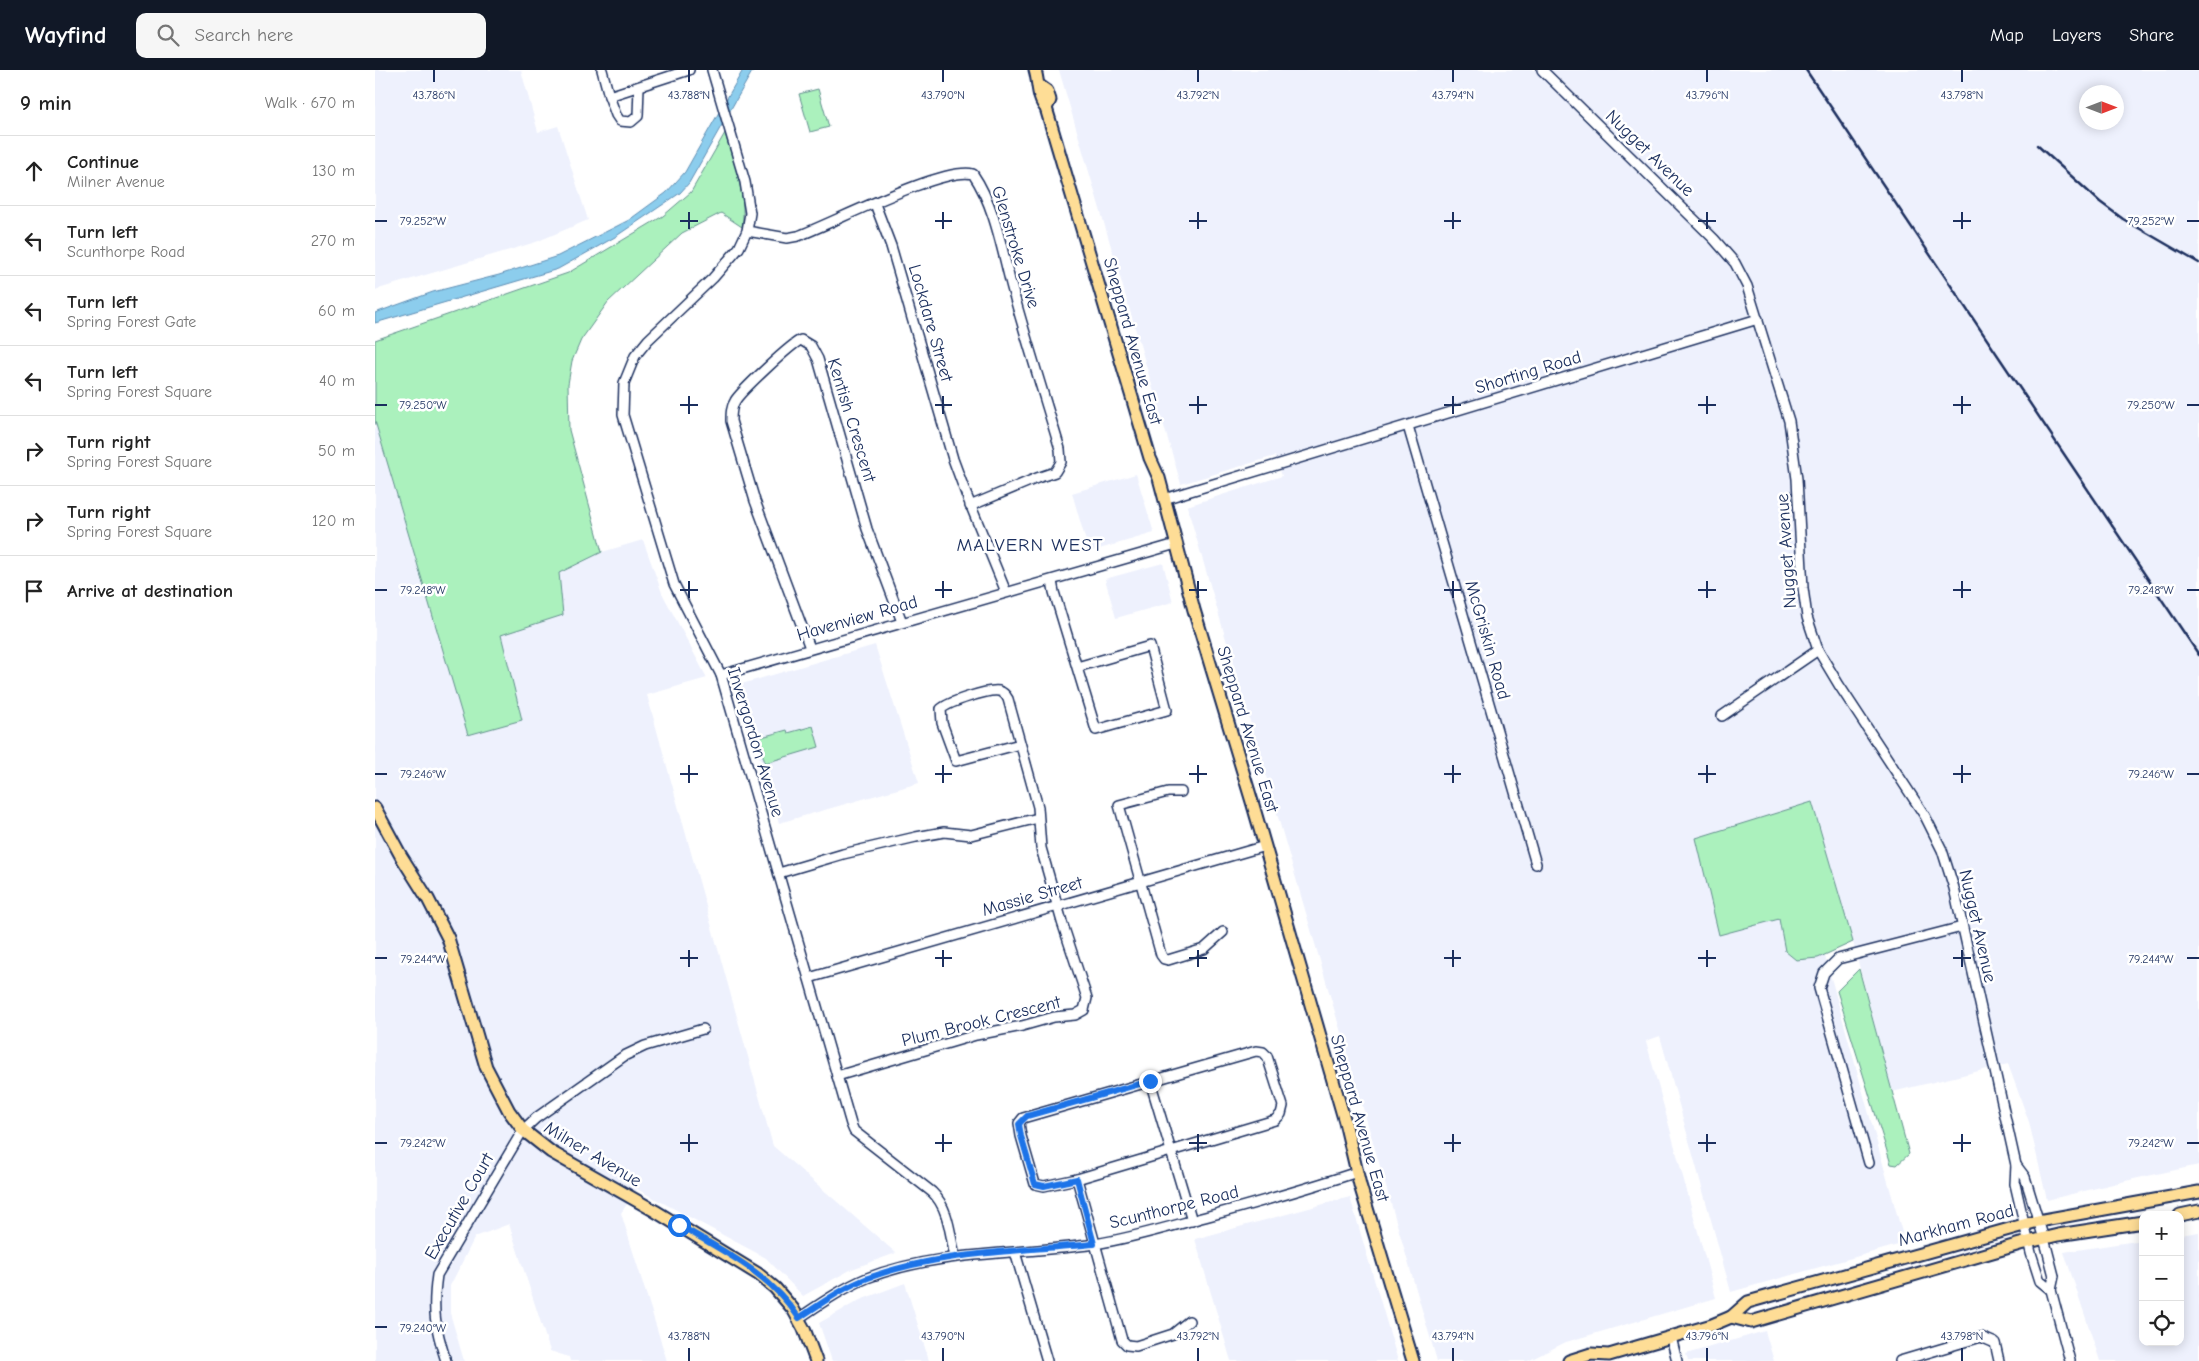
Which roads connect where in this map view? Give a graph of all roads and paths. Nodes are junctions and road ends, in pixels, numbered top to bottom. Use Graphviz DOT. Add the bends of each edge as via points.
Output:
graph roads {
  1 [pos="602,70"];
  2 [pos="689,70"];
  3 [pos="712,70"];
  4 [pos="1035,70"];
  5 [pos="1542,70"];
  6 [pos="639,86"];
  7 [pos="609,96"];
  8 [pos="875,204"];
  9 [pos="747,231"];
  10 [pos="1758,319"];
  11 [pos="1408,426"];
  12 [pos="1164,499"];
  13 [pos="970,506"];
  14 [pos="1176,544"];
  15 [pos="1051,581"];
  16 [pos="1006,592"];
  17 [pos="902,622"];
  18 [pos="810,648"];
  19 [pos="1818,650"];
  20 [pos="1077,667"];
  21 [pos="721,675"];
  22 [pos="1722,716"];
  23 [pos="1020,744"];
  24 [pos="1181,792"];
  25 [pos="375,808"];
  26 [pos="1038,818"];
  27 [pos="1265,846"];
  28 [pos="1536,864"];
  29 [pos="779,873"];
  30 [pos="1141,881"];
  31 [pos="1057,906"];
  32 [pos="1962,927"];
  33 [pos="1223,932"];
  34 [pos="809,978"];
  35 [pos="703,1029"];
  36 [pos="837,1076"];
  37 [pos="1150,1081"];
  38 [pos="523,1130"];
  39 [pos="1171,1150"];
  40 [pos="1869,1163"];
  41 [pos="2016,1165"];
  42 [pos="1357,1172"];
  43 [pos="1077,1179"];
  44 [pos="2199,1192"];
  45 [pos="2199,1211"];
  46 [pos="2184,1214"];
  47 [pos="1192,1221"];
  48 [pos="2038,1221"];
  49 [pos="2139,1223"];
  50 [pos="2024,1225"];
  51 [pos="2043,1238"];
  52 [pos="2028,1242"];
  53 [pos="1094,1244"];
  54 [pos="1015,1252"];
  55 [pos="955,1257"];
  56 [pos="2051,1290"];
  57 [pos="1731,1317"];
  58 [pos="799,1318"];
  59 [pos="1189,1320"];
  60 [pos="1671,1337"];
  61 [pos="1607,1358"];
  62 [pos="446,1361"];
  63 [pos="816,1361"];
  64 [pos="1047,1361"];
  65 [pos="1413,1361"];
  66 [pos="1569,1361"];
  67 [pos="1677,1361"];
  68 [pos="1899,1361"];
  69 [pos="1999,1361"];
  70 [pos="2070,1361"];
  1 -- 7 [label="street"];
  2 -- 6 [label="street"];
  3 -- 9 [label="street, Invergordon Avenue" via="749,202"];
  4 -- 12 [label="main road, Sheppard Avenue East" via="1040,86 1047,91 1050,100 1046,108"];
  5 -- 10 [label="street, Nugget Avenue" via="1714,239 1740,272"];
  6 -- 7 [label="street"];
  6 -- 7 [label="street" via="640,108 638,116 631,122 620,122"];
  8 -- 9 [label="street, Glenstroke Drive" via="798,236 787,238"];
  8 -- 13 [label="street, Lockdare Street" via="891,246"];
  8 -- 13 [label="street, Glenstroke Drive" via="920,184 969,172 979,181 994,223 1060,449 1061,462 1059,469 1048,476 1043,475"];
  9 -- 21 [label="street, Invergordon Avenue" via="739,248 713,278 635,356 626,375 623,394 625,424 669,572"];
  10 -- 11 [label="street, Shorting Road"];
  10 -- 19 [label="street, Nugget Avenue" via="1791,430 1803,588 1807,617"];
  11 -- 12 [label="street, Shorting Road"];
  11 -- 28 [label="street, McGriskin Road"];
  12 -- 14 [label="main road, Sheppard Avenue East"];
  13 -- 16 [label="street, Lockdare Street"];
  14 -- 15 [label="street, Havenview Road"];
  14 -- 27 [label="main road, Sheppard Avenue East"];
  15 -- 16 [label="street, Havenview Road"];
  15 -- 20 [label="street"];
  16 -- 17 [label="street, Havenview Road"];
  17 -- 18 [label="street, Havenview Road"];
  17 -- 18 [label="street, Kentish Crescent" via="867,529 818,359 811,346 801,340 739,394 732,407 731,421 755,501"];
  18 -- 21 [label="street, Havenview Road"];
  19 -- 22 [label="street"];
  19 -- 32 [label="street, Nugget Avenue" via="1925,816 1944,855"];
  20 -- 20 [label="street" via="1095,730 1167,710 1150,646"];
  21 -- 29 [label="street, Invergordon Avenue"];
  23 -- 23 [label="street" via="1008,699 998,691 946,704 941,709 941,723 956,761"];
  23 -- 26 [label="street" via="1038,806"];
  24 -- 30 [label="street" via="1119,804"];
  25 -- 38 [label="main road, Milner Avenue" via="448,938 486,1067 509,1112"];
  26 -- 29 [label="street" via="971,836 943,832 916,837"];
  26 -- 31 [label="street" via="1041,848"];
  27 -- 30 [label="street, Massie Street"];
  27 -- 42 [label="main road, Sheppard Avenue East"];
  29 -- 34 [label="street, Invergordon Avenue"];
  30 -- 31 [label="street, Massie Street"];
  30 -- 33 [label="street" via="1164,959 1204,949"];
  31 -- 34 [label="street, Massie Street"];
  31 -- 36 [label="street, Plum Brook Crescent" via="1087,998 1081,1013 1054,1016 976,1035"];
  32 -- 40 [label="street" via="1838,959 1824,973 1819,988"];
  32 -- 41 [label="street, Nugget Avenue"];
  34 -- 36 [label="street, Invergordon Avenue"];
  35 -- 38 [label="street, Executive Court" via="645,1046 624,1056"];
  36 -- 55 [label="street, Invergordon Avenue" via="854,1132 941,1202"];
  37 -- 39 [label="street"];
  37 -- 39 [label="street" via="1256,1051 1263,1052 1283,1106 1275,1120"];
  37 -- 43 [label="street" via="1023,1118 1019,1124 1021,1136 1035,1184 1044,1186"];
  38 -- 58 [label="main road, Milner Avenue" via="551,1152 758,1274 775,1288"];
  38 -- 62 [label="street, Executive Court" via="437,1275 435,1329"];
  39 -- 43 [label="street"];
  39 -- 47 [label="street"];
  41 -- 48 [label="street, Nugget Avenue" via="2025,1177"];
  41 -- 50 [label="street, Nugget Avenue" via="2015,1184"];
  42 -- 47 [label="street, Scunthorpe Road"];
  42 -- 65 [label="main road, Sheppard Avenue East"];
  43 -- 53 [label="street"];
  44 -- 48 [label="main road, Markham Road"];
  45 -- 46 [label="main road"];
  47 -- 53 [label="street, Scunthorpe Road"];
  48 -- 50 [label="main road, Markham Road"];
  48 -- 51 [label="street, Nugget Avenue"];
  49 -- 51 [label="main road, Markham Road"];
  50 -- 52 [label="street, Nugget Avenue"];
  50 -- 57 [label="main road, Markham Road" via="1748,1302"];
  51 -- 52 [label="main road, Markham Road"];
  51 -- 56 [label="street, Nugget Avenue" via="2054,1276"];
  52 -- 56 [label="street, Nugget Avenue" via="2040,1280"];
  52 -- 57 [label="main road, Markham Road" via="1751,1322"];
  53 -- 54 [label="street, Scunthorpe Road"];
  53 -- 59 [label="street" via="1121,1340 1127,1345 1136,1346 1173,1334"];
  54 -- 55 [label="street, Scunthorpe Road"];
  54 -- 64 [label="street"];
  55 -- 58 [label="street, Scunthorpe Road" via="867,1278"];
  56 -- 70 [label="street"];
  57 -- 60 [label="main road, Markham Road"];
  58 -- 63 [label="main road, Milner Avenue"];
  60 -- 61 [label="main road, Markham Road"];
  60 -- 67 [label="street"];
  61 -- 66 [label="main road, Markham Road" via="1591,1354"];
  68 -- 69 [label="street" via="1981,1337 1995,1343"];
}
